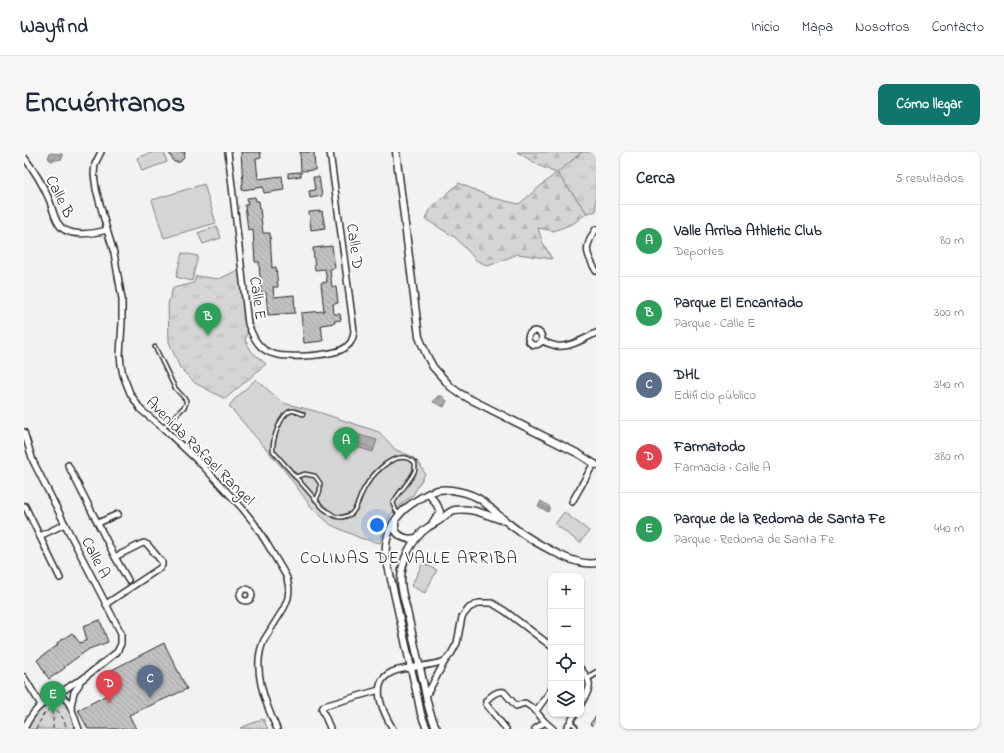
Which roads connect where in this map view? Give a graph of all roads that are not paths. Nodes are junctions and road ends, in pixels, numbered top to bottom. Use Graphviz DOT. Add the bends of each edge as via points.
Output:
graph roads {
  1 [pos="102,152"];
  2 [pos="330,152"];
  3 [pos="396,152"];
  4 [pos="228,153"];
  5 [pos="24,157"];
  6 [pos="596,229"];
  7 [pos="107,230"];
  8 [pos="596,271"];
  9 [pos="596,333"];
  10 [pos="542,341"];
  11 [pos="350,343"];
  12 [pos="155,347"];
  13 [pos="303,414"];
  14 [pos="163,428"];
  15 [pos="24,432"];
  16 [pos="595,464"];
  17 [pos="68,465"];
  18 [pos="295,476"];
  19 [pos="429,494"];
  20 [pos="316,500"];
  21 [pos="572,502"];
  22 [pos="25,506"];
  23 [pos="118,514"];
  24 [pos="400,514"];
  25 [pos="395,521"];
  26 [pos="506,522"];
  27 [pos="98,523"];
  28 [pos="65,524"];
  29 [pos="431,525"];
  30 [pos="40,536"];
  31 [pos="416,538"];
  32 [pos="115,557"];
  33 [pos="596,563"];
  34 [pos="60,578"];
  35 [pos="128,580"];
  36 [pos="106,604"];
  37 [pos="550,645"];
  38 [pos="445,661"];
  39 [pos="420,666"];
  40 [pos="411,668"];
  41 [pos="584,673"];
  42 [pos="596,673"];
  43 [pos="24,677"];
  44 [pos="588,678"];
  45 [pos="80,681"];
  46 [pos="380,690"];
  47 [pos="548,694"];
  48 [pos="426,696"];
  49 [pos="54,697"];
  50 [pos="584,699"];
  51 [pos="41,705"];
  52 [pos="70,707"];
  53 [pos="536,711"];
  54 [pos="573,717"];
  55 [pos="545,722"];
  56 [pos="570,722"];
  57 [pos="330,728"];
  58 [pos="24,729"];
  59 [pos="79,729"];
  60 [pos="277,729"];
  61 [pos="393,729"];
  62 [pos="426,729"];
  63 [pos="437,729"];
  64 [pos="506,729"];
  65 [pos="535,729"];
  66 [pos="553,729"];
  67 [pos="566,729"];
  68 [pos="576,729"];
  1 -- 7 [label="street, Avenida Rafael Rangel" via="95,164 94,174"];
  2 -- 11 [label="street, Calle D" via="354,331"];
  3 -- 16 [label="street" via="419,337 434,367 451,387 470,399"];
  4 -- 11 [label="street, Calle E" via="248,324 255,340 270,353 288,356 336,352"];
  5 -- 7 [label="street, Calle B" via="44,189 62,229 75,234"];
  6 -- 8 [label="street" via="587,245"];
  7 -- 14 [label="street, Avenida Rafael Rangel" via="122,299 120,365 130,393 141,410"];
  9 -- 10 [label="street" via="563,346"];
  12 -- 14 [label="lane" via="175,388 186,400 185,406"];
  13 -- 18 [label="lane" via="293,411 284,416 273,447 273,451"];
  14 -- 60 [label="street, Avenida Rafael Rangel" via="242,508 258,529 287,578 288,598 264,640 258,657 260,678 268,709"];
  15 -- 28 [label="street, Calle A" via="33,461"];
  16 -- 21 [label="street"];
  17 -- 27 [label="street"];
  18 -- 20 [label="lane"];
  18 -- 20 [label="lane" via="315,476 320,483"];
  19 -- 24 [label="street"];
  19 -- 26 [label="street" via="438,490 469,494"];
  19 -- 29 [label="street" via="440,512"];
  20 -- 24 [label="lane" via="332,514 339,517 350,515 356,508 364,488 379,469 393,459 409,458 415,463 414,471 393,503"];
  22 -- 30 [label="street"];
  23 -- 27 [label="street"];
  24 -- 25 [label="street"];
  25 -- 31 [label="street" via="395,530 401,537"];
  25 -- 40 [label="street" via="388,536 386,550"];
  26 -- 29 [label="street" via="470,510 454,510"];
  26 -- 33 [label="street" via="534,541 569,559"];
  27 -- 32 [label="street"];
  28 -- 30 [label="street"];
  28 -- 36 [label="street, Calle A"];
  29 -- 31 [label="street"];
  30 -- 34 [label="street"];
  31 -- 39 [label="street" via="405,560 401,582"];
  32 -- 35 [label="street"];
  32 -- 36 [label="street" via="144,543 162,562 162,566"];
  36 -- 45 [label="street, Calle A" via="121,633 120,648"];
  37 -- 38 [label="street" via="505,611 492,604 479,603 469,608 462,617 457,643"];
  38 -- 39 [label="street"];
  38 -- 48 [label="street"];
  39 -- 40 [label="street"];
  39 -- 48 [label="street"];
  40 -- 46 [label="street" via="384,676"];
  40 -- 62 [label="street"];
  41 -- 44 [label="street"];
  42 -- 44 [label="street"];
  43 -- 51 [label="street"];
  44 -- 50 [label="street" via="590,685"];
  45 -- 49 [label="street, Calle A"];
  45 -- 52 [label="street, Calle A"];
  46 -- 57 [label="street" via="324,706 322,709"];
  46 -- 61 [label="street" via="383,710"];
  47 -- 53 [label="street"];
  48 -- 63 [label="street"];
  49 -- 51 [label="street, Calle A"];
  49 -- 52 [label="street" via="65,700"];
  51 -- 58 [label="street, Calle A" via="30,717"];
  52 -- 59 [label="street"];
  53 -- 55 [label="street"];
  53 -- 64 [label="street" via="525,703 516,706 502,691 489,697 486,704"];
  54 -- 56 [label="street"];
  55 -- 65 [label="street"];
  55 -- 66 [label="street"];
  56 -- 67 [label="street"];
  56 -- 68 [label="lane"];
}
